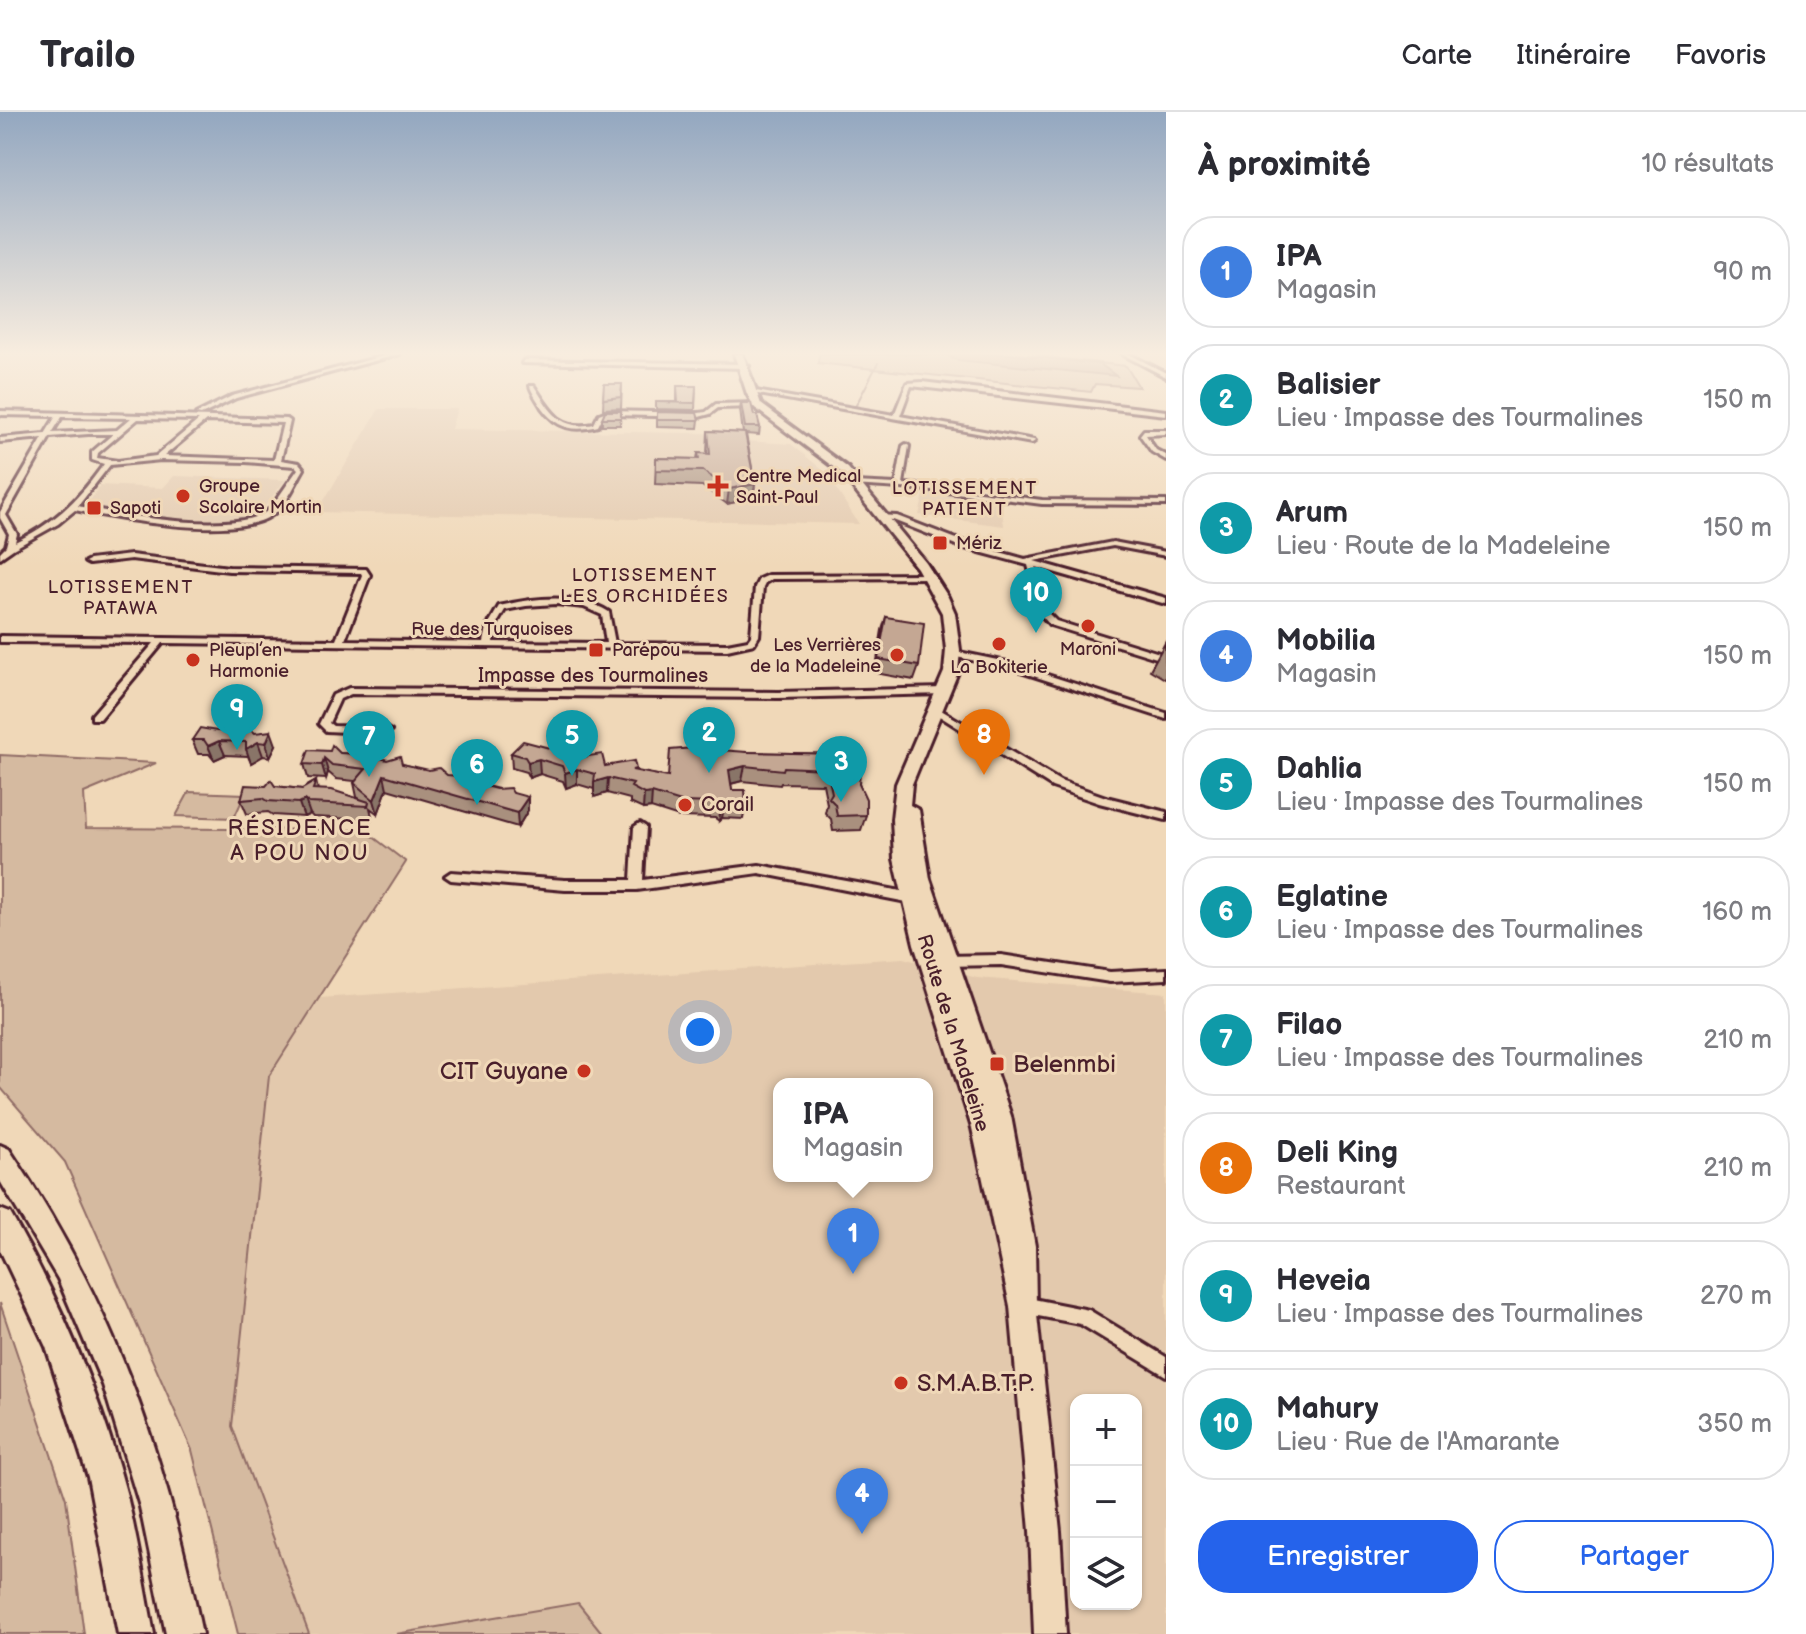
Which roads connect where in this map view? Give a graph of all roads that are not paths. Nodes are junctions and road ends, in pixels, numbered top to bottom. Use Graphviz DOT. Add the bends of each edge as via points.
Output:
graph roads {
  1 [pos="54,425"];
  2 [pos="127,425"];
  3 [pos="197,425"];
  4 [pos="286,425"];
  5 [pos="561,425"];
  6 [pos="596,425"];
  7 [pos="786,425"];
  8 [pos="938,425"];
  9 [pos="118,432"];
  10 [pos="1166,432"];
  11 [pos="48,436"];
  12 [pos="0,440"];
  13 [pos="1032,441"];
  14 [pos="906,446"];
  15 [pos="158,458"];
  16 [pos="1166,458"];
  17 [pos="277,462"];
  18 [pos="108,463"];
  19 [pos="855,484"];
  20 [pos="899,485"];
  21 [pos="1166,503"];
  22 [pos="77,508"];
  23 [pos="1,515"];
  24 [pos="881,517"];
  25 [pos="923,531"];
  26 [pos="895,535"];
  27 [pos="10,547"];
  28 [pos="1166,554"];
  29 [pos="0,556"];
  30 [pos="89,562"];
  31 [pos="1028,562"];
  32 [pos="931,576"];
  33 [pos="1166,601"];
  34 [pos="0,639"];
  35 [pos="159,643"];
  36 [pos="339,644"];
  37 [pos="488,645"];
  38 [pos="611,645"];
  39 [pos="954,654"];
  40 [pos="1166,658"];
  41 [pos="945,691"];
  42 [pos="936,710"];
  43 [pos="1166,716"];
  44 [pos="96,717"];
  45 [pos="386,731"];
  46 [pos="914,761"];
  47 [pos="1166,816"];
  48 [pos="640,827"];
  49 [pos="451,876"];
  50 [pos="637,885"];
  51 [pos="912,898"];
  52 [pos="940,961"];
  53 [pos="1166,974"];
  54 [pos="0,1158"];
  55 [pos="0,1223"];
  56 [pos="1023,1306"];
  57 [pos="1166,1367"];
  58 [pos="136,1634"];
  59 [pos="184,1634"];
  60 [pos="1050,1634"];
  1 -- 11 [label="street"];
  2 -- 9 [label="street"];
  3 -- 15 [label="street"];
  4 -- 17 [label="street"];
  5 -- 6 [label="street"];
  7 -- 19 [label="main road, Route de la Madeleine" via="829,454"];
  8 -- 13 [label="street"];
  9 -- 11 [label="street"];
  9 -- 18 [label="street" via="93,456"];
  10 -- 16 [label="street" via="1143,435"];
  11 -- 12 [label="street"];
  11 -- 23 [label="street"];
  14 -- 20 [label="street"];
  15 -- 17 [label="street"];
  15 -- 18 [label="street"];
  17 -- 22 [label="street" via="301,469 271,513 247,522 127,519"];
  18 -- 22 [label="street"];
  19 -- 20 [label="street"];
  19 -- 24 [label="main road, Route de la Madeleine"];
  20 -- 21 [label="street" via="1042,502"];
  22 -- 27 [label="street"];
  23 -- 27 [label="street" via="13,531"];
  24 -- 25 [label="street"];
  24 -- 26 [label="main road, Route de la Madeleine"];
  25 -- 26 [label="street"];
  25 -- 31 [label="street"];
  26 -- 32 [label="main road, Route de la Madeleine"];
  27 -- 29 [label="street"];
  28 -- 31 [label="street" via="1113,544"];
  30 -- 36 [label="street" via="131,557 229,569 361,571 366,575"];
  31 -- 33 [label="street"];
  31 -- 40 [label="street" via="1044,614 1053,623"];
  32 -- 38 [label="street, Rue des Turquoises" via="771,577 759,587 751,642 727,647"];
  32 -- 39 [label="main road, Route de la Madeleine" via="951,617"];
  34 -- 35 [label="street, Rue des Turquoises"];
  35 -- 36 [label="street, Rue des Turquoises"];
  35 -- 44 [label="street"];
  36 -- 37 [label="street, Rue des Turquoises"];
  37 -- 38 [label="street, Rue des Turquoises"];
  37 -- 38 [label="street" via="502,608 580,603 606,614"];
  39 -- 41 [label="main road, Route de la Madeleine"];
  39 -- 43 [label="street" via="1004,664"];
  41 -- 42 [label="main road, Route de la Madeleine"];
  41 -- 45 [label="street, Impasse des Tourmalines" via="349,691 336,697 324,724 330,729"];
  42 -- 46 [label="main road, Route de la Madeleine"];
  42 -- 47 [label="street" via="1056,784"];
  46 -- 51 [label="main road, Route de la Madeleine" via="904,784 899,821"];
  46 -- 52 [label="main road, Route de la Madeleine" via="914,842"];
  48 -- 50 [label="street"];
  49 -- 50 [label="street"];
  50 -- 51 [label="street" via="759,869"];
  51 -- 52 [label="main road, Route de la Madeleine"];
  52 -- 53 [label="street" via="1001,960 1110,977"];
  52 -- 56 [label="main road, Route de la Madeleine" via="1000,1116 1022,1246"];
  54 -- 59 [label="main road" via="58,1248 106,1346 153,1487"];
  55 -- 58 [label="main road" via="29,1272 61,1349 105,1478"];
  56 -- 57 [label="street" via="1083,1316"];
  56 -- 60 [label="main road, Route de la Madeleine"];
}
